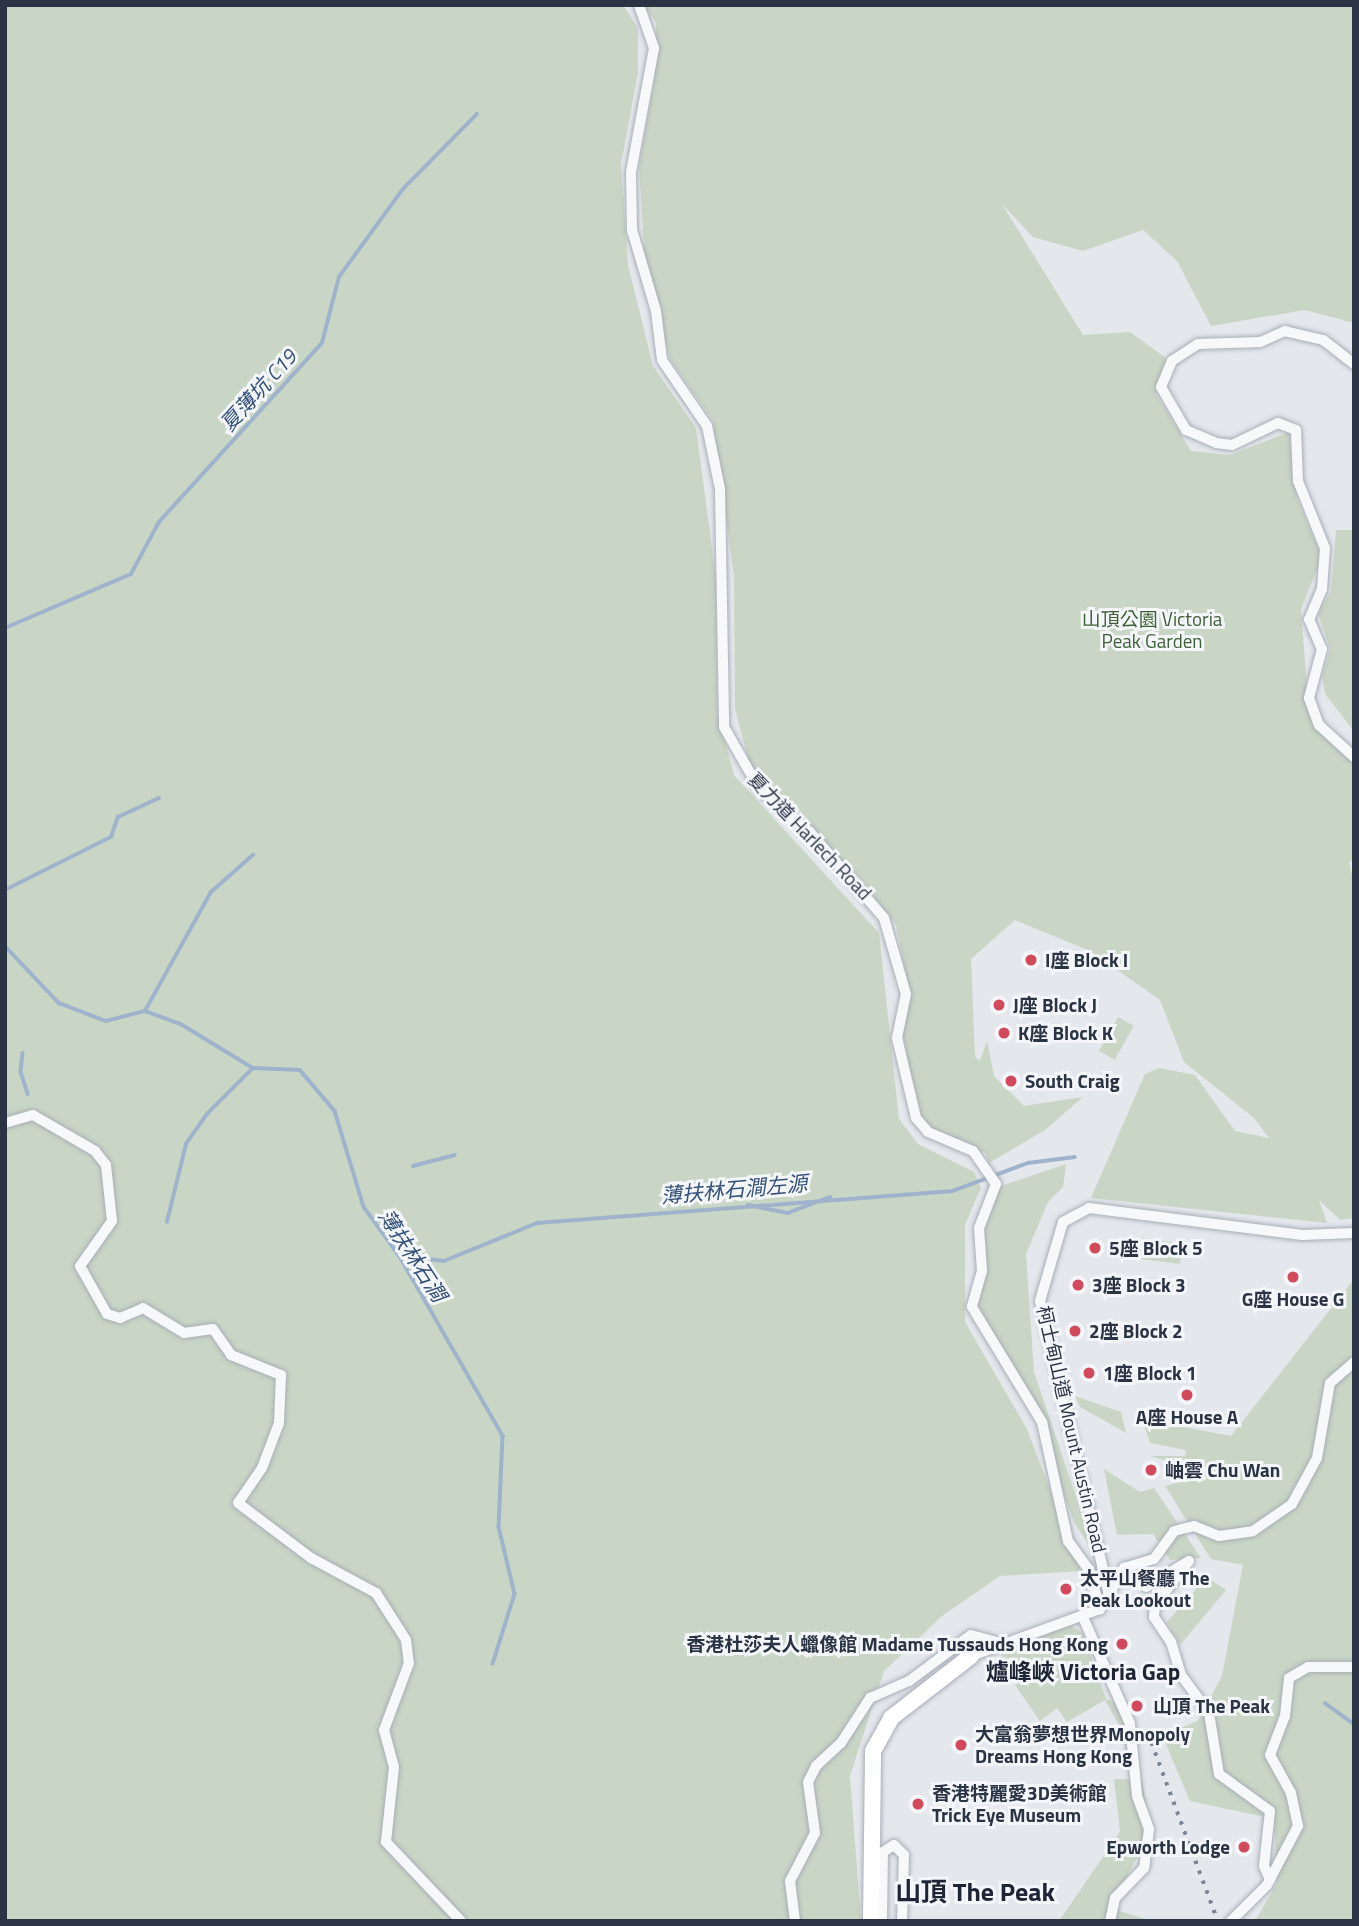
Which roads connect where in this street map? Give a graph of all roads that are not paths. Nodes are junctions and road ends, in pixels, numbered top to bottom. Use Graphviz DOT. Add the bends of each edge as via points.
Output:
graph roads {
  1 [pos="639,5"];
  2 [pos="1354,364"];
  3 [pos="1354,757"];
  4 [pos="5,1123"];
  5 [pos="1354,1233"];
  6 [pos="1354,1363"];
  7 [pos="1146,1587"];
  8 [pos="1110,1599"];
  9 [pos="1100,1609"];
  10 [pos="1083,1615"];
  11 [pos="998,1642"];
  12 [pos="971,1656"];
  13 [pos="1354,1667"];
  14 [pos="1270,1880"];
  15 [pos="461,1921"];
  16 [pos="795,1921"];
  17 [pos="871,1921"];
  18 [pos="882,1921"];
  19 [pos="902,1921"];
  20 [pos="1110,1921"];
  21 [pos="1231,1921"];
  1 -- 9 [label="street, 夏力道 Harlech Road" via="654,48 631,172 632,230 656,311 662,360 707,426 720,489 724,727 760,790 810,832 881,912 905,991 897,1038 916,1118 926,1131 964,1144 986,1163 996,1184 979,1228 982,1271 972,1307 1042,1422 1068,1541 1089,1570"];
  2 -- 3 [label="street" via="1323,340 1285,331 1259,342 1198,344 1172,361 1161,387 1186,430 1216,443 1232,445 1278,423 1296,430 1298,481 1325,548 1322,589 1309,619 1322,649 1309,698 1319,725"];
  4 -- 15 [label="street" via="33,1115 95,1151 106,1165 113,1218 80,1266 107,1314 120,1318 145,1309 184,1333 213,1329 231,1355 281,1375 279,1423 262,1468 237,1503 312,1558 344,1570 376,1593 406,1640 408,1667 384,1730 394,1767 386,1842"];
  5 -- 8 [label="street, 柯士甸山道 Mount Austin Road" via="1301,1236 1089,1208 1063,1222 1040,1301"];
  6 -- 8 [label="street" via="1330,1383 1317,1458 1292,1504 1252,1531 1219,1536 1194,1526 1174,1531 1154,1559 1124,1569"];
  7 -- 14 [label="street" via="1189,1561 1155,1605 1154,1617 1172,1644 1181,1675 1209,1713 1219,1774 1270,1811 1264,1866"];
  8 -- 9 [label="street"];
  9 -- 10 [label="street"];
  10 -- 11 [label="street"];
  10 -- 20 [label="street" via="1130,1724 1137,1799 1149,1829 1144,1868 1115,1898"];
  11 -- 12 [label="street"];
  11 -- 16 [label="street" via="971,1635 909,1681 870,1698 841,1744 813,1770 808,1785 817,1821 790,1881"];
  12 -- 17 [label="main road" via="891,1718 873,1751"];
  13 -- 14 [label="street" via="1305,1667 1289,1681 1285,1716 1270,1755 1299,1824"];
  14 -- 21 [label="street"];
  18 -- 19 [label="street" via="886,1848 899,1847"];
}
